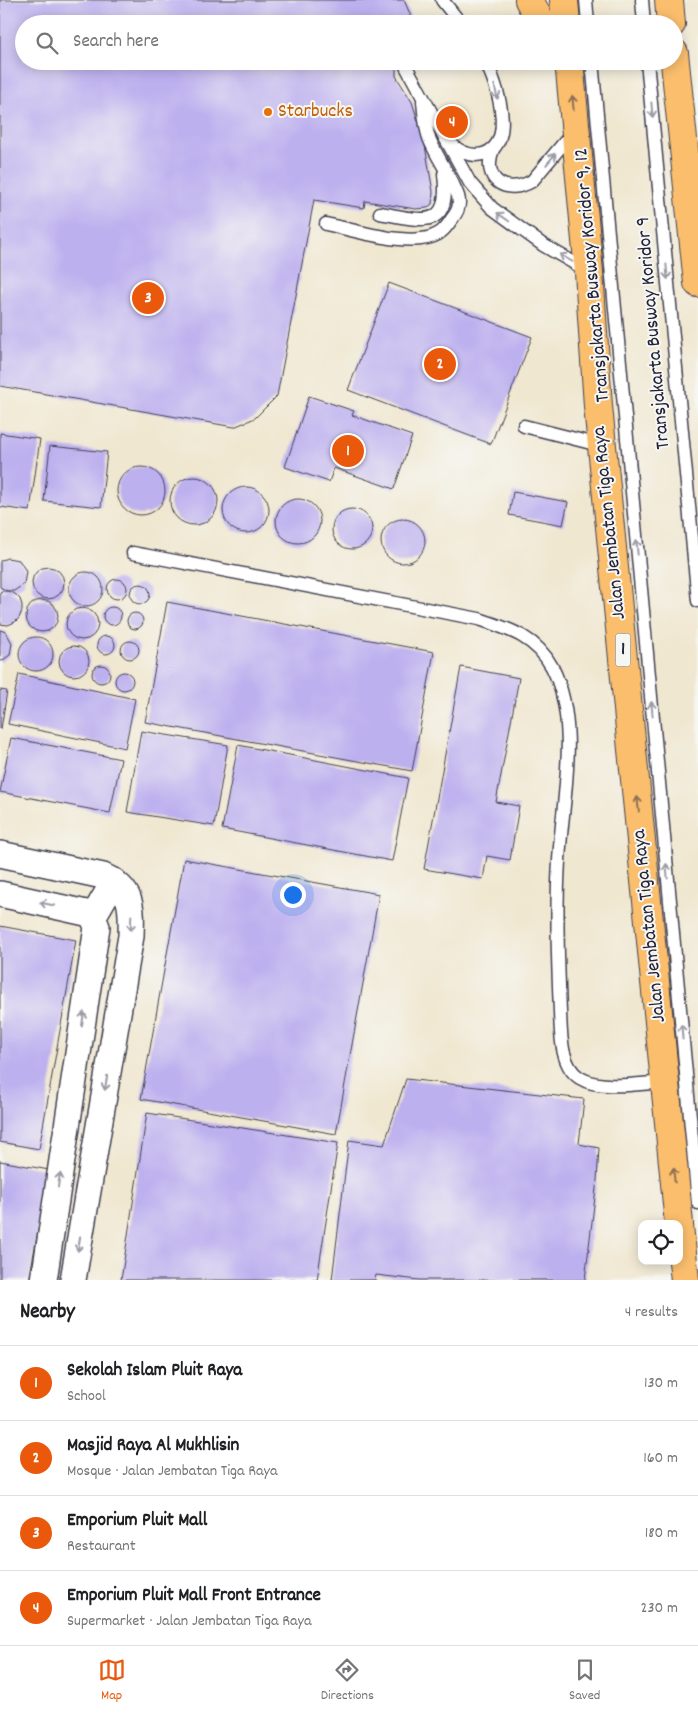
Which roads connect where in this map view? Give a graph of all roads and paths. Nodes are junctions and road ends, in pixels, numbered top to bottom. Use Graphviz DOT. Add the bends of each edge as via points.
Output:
graph roads {
  1 [pos="442,0"];
  2 [pos="529,0"];
  3 [pos="564,0"];
  4 [pos="586,0"];
  5 [pos="642,0"];
  6 [pos="669,0"];
  7 [pos="454,15"];
  8 [pos="537,15"];
  9 [pos="565,15"];
  10 [pos="587,15"];
  11 [pos="643,15"];
  12 [pos="670,15"];
  13 [pos="407,70"];
  14 [pos="490,70"];
  15 [pos="573,70"];
  16 [pos="574,70"];
  17 [pos="648,70"];
  18 [pos="676,70"];
  19 [pos="423,97"];
  20 [pos="575,130"];
  21 [pos="448,142"];
  22 [pos="493,149"];
  23 [pos="443,165"];
  24 [pos="380,213"];
  25 [pos="326,224"];
  26 [pos="589,272"];
  27 [pos="698,283"];
  28 [pos="524,426"];
  29 [pos="603,446"];
  30 [pos="133,553"];
  31 [pos="698,600"];
  32 [pos="0,854"];
  33 [pos="114,881"];
  34 [pos="0,894"];
  35 [pos="93,917"];
  36 [pos="666,1082"];
  37 [pos="698,1203"];
  38 [pos="679,1220"];
  39 [pos="683,1262"];
  40 [pos="44,1280"];
  41 [pos="73,1280"];
  42 [pos="685,1280"];
  1 -- 7 [label="lane"];
  2 -- 8 [label="highway"];
  3 -- 9 [label="highway"];
  4 -- 10 [label="lane"];
  5 -- 11 [label="lane"];
  6 -- 12 [label="highway"];
  13 -- 19 [label="lane"];
  14 -- 22 [label="lane, one-way" via="501,114 502,134"];
  20 -- 15 [label="highway, Jalan Jembatan Tiga Raya / 1, one-way"];
  37 -- 16 [label="lane, Transjakarta Busway Koridor 9, 12, one-way"];
  17 -- 31 [label="lane, Transjakarta Busway Koridor 9, one-way"];
  18 -- 27 [label="highway"];
  19 -- 21 [label="lane"];
  19 -- 23 [label="lane" via="429,138"];
  22 -- 20 [label="lane, one-way" via="490,158 492,176 506,187 524,186 532,181"];
  20 -- 26 [label="highway, Jalan Jembatan Tiga Raya / 1"];
  21 -- 22 [label="lane" via="466,154 485,154"];
  26 -- 21 [label="lane, one-way" via="543,245 492,208 470,182"];
  23 -- 24 [label="lane" via="443,207 439,215 420,220"];
  23 -- 25 [label="lane" via="459,202 455,215 438,234 410,240"];
  26 -- 29 [label="highway, Jalan Jembatan Tiga Raya / 1"];
  28 -- 29 [label="lane"];
  36 -- 29 [label="highway, Jalan Jembatan Tiga Raya / 1, one-way"];
  30 -- 36 [label="lane" via="479,619 512,630 535,644 552,667 563,698 568,741 558,871 558,955 564,1054 578,1078 591,1083"];
  32 -- 33 [label="street" via="89,872"];
  33 -- 35 [label="street"];
  33 -- 41 [label="street, one-way" via="127,894 132,908 131,936"];
  35 -- 34 [label="street, one-way" via="76,910"];
  40 -- 35 [label="street, one-way" via="97,926"];
  38 -- 36 [label="highway, Jalan Jembatan Tiga Raya / 1, one-way"];
  39 -- 42 [label="highway, Jalan Jembatan Tiga Raya / 1"];
}
